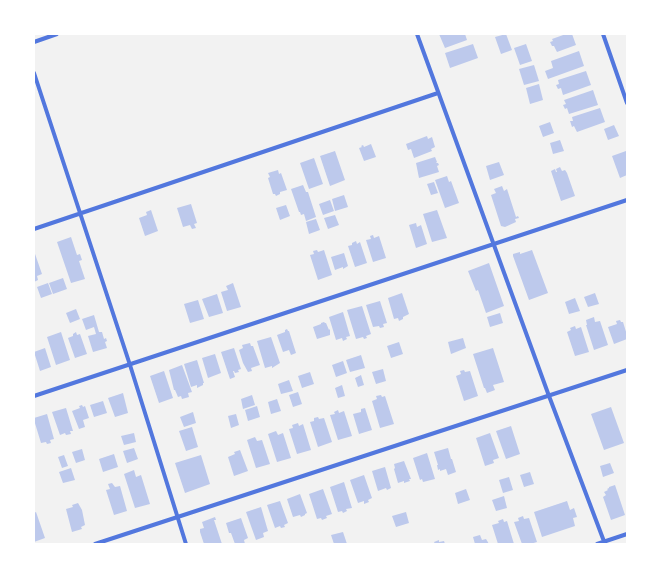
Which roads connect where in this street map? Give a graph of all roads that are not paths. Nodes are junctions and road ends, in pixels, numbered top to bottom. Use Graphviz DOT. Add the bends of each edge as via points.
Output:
graph roads {
  1 [pos="57,34"];
  2 [pos="417,34"];
  3 [pos="603,34"];
  4 [pos="34,42"];
  5 [pos="34,73"];
  6 [pos="438,93"];
  7 [pos="627,103"];
  8 [pos="627,200"];
  9 [pos="81,213"];
  10 [pos="34,229"];
  11 [pos="493,243"];
  12 [pos="130,365"];
  13 [pos="627,370"];
  14 [pos="34,396"];
  15 [pos="549,396"];
  16 [pos="177,518"];
  17 [pos="627,534"];
  18 [pos="604,543"];
  19 [pos="96,544"];
  20 [pos="186,544"];
  21 [pos="597,544"];
  1 -- 4 [label="street"];
  2 -- 6 [label="street"];
  3 -- 7 [label="street"];
  5 -- 9 [label="street"];
  6 -- 9 [label="street"];
  6 -- 11 [label="street"];
  8 -- 11 [label="street"];
  9 -- 10 [label="street"];
  9 -- 12 [label="street"];
  11 -- 12 [label="street"];
  11 -- 15 [label="street"];
  12 -- 14 [label="street"];
  12 -- 16 [label="street"];
  13 -- 15 [label="street"];
  15 -- 16 [label="street"];
  15 -- 18 [label="street"];
  16 -- 19 [label="street"];
  16 -- 20 [label="street"];
  17 -- 18 [label="street"];
  18 -- 21 [label="street"];
}
